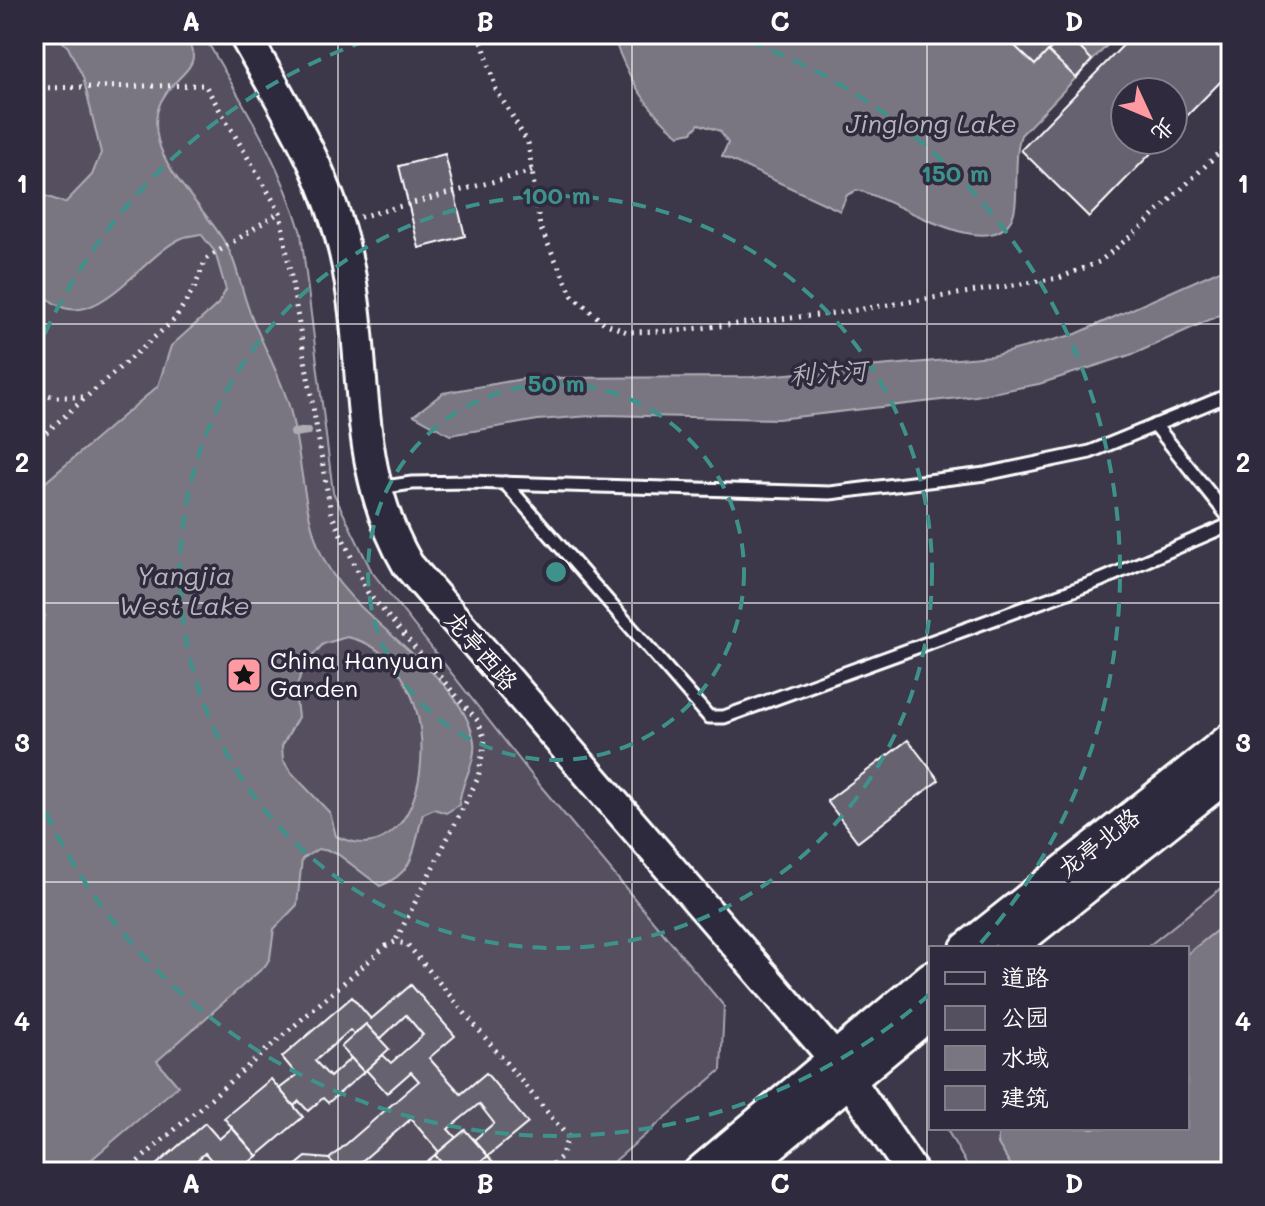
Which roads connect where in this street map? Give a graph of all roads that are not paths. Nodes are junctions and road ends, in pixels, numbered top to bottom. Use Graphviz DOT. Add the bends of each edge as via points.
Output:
graph roads {
  1 [pos="244,34"];
  2 [pos="1231,394"];
  3 [pos="1155,425"];
  4 [pos="505,483"];
  5 [pos="374,488"];
  6 [pos="1231,522"];
  7 [pos="1231,738"];
  8 [pos="1231,773"];
  9 [pos="969,946"];
  10 [pos="1013,946"];
  11 [pos="929,979"];
  12 [pos="929,1014"];
  13 [pos="843,1069"];
  14 [pos="699,1172"];
  15 [pos="740,1172"];
  16 [pos="912,1172"];
  1 -- 5 [label="street, 龙亭西路" via="319,166 337,223 350,286"];
  2 -- 3 [label="lane"];
  3 -- 4 [label="lane" via="1090,452 1036,465 830,493"];
  3 -- 6 [label="lane"];
  4 -- 5 [label="lane"];
  4 -- 6 [label="lane" via="709,717 724,717 1101,580"];
  5 -- 13 [label="street, 龙亭西路" via="408,565"];
  7 -- 9 [label="street, 龙亭北路"];
  8 -- 10 [label="street, 龙亭北路"];
  11 -- 13 [label="street"];
  12 -- 13 [label="street"];
  13 -- 14 [label="street"];
  13 -- 15 [label="street"];
  13 -- 16 [label="street, 龙亭西路"];
}
